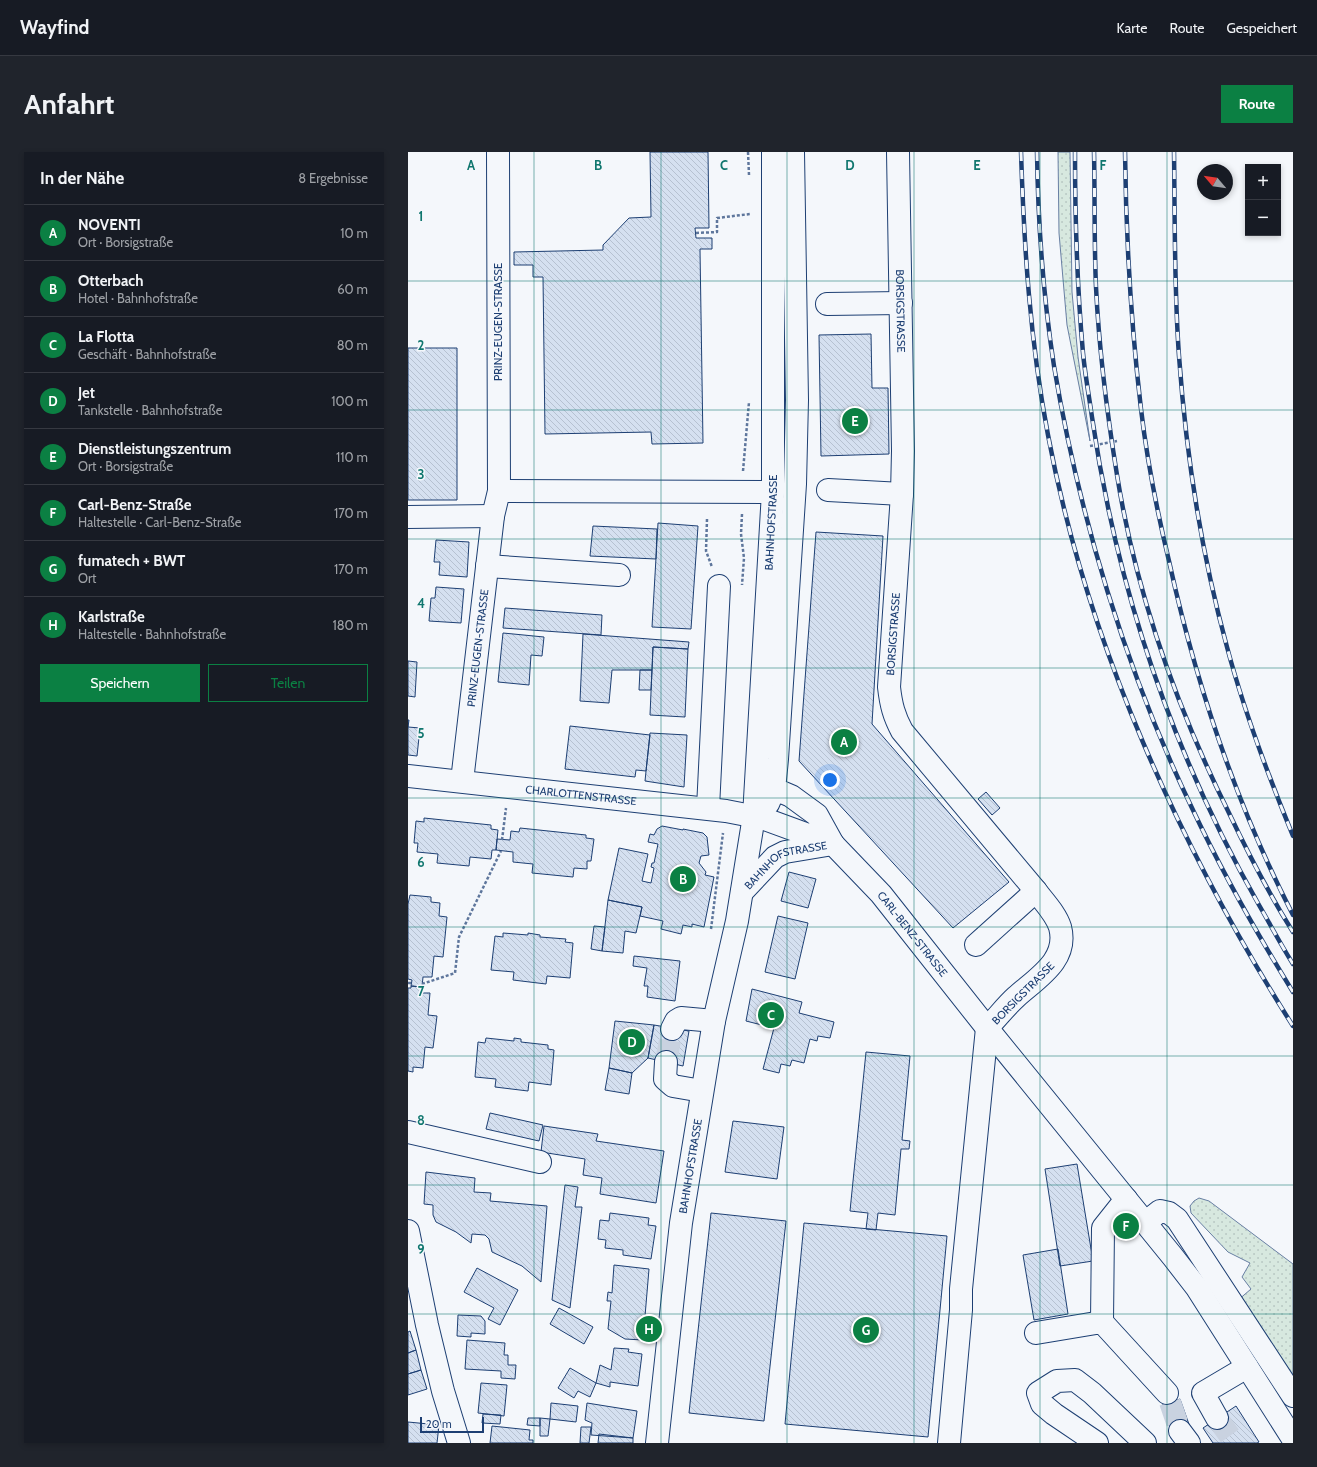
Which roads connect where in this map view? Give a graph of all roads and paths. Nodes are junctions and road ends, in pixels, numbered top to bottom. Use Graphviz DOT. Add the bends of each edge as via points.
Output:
graph roads {
  1 [pos="498,152"];
  2 [pos="773,152"];
  3 [pos="793,152"];
  4 [pos="898,152"];
  5 [pos="750,214"];
  6 [pos="696,233"];
  7 [pos="901,303"];
  8 [pos="827,304"];
  9 [pos="1117,441"];
  10 [pos="1090,446"];
  11 [pos="828,490"];
  12 [pos="499,491"];
  13 [pos="773,492"];
  14 [pos="902,494"];
  15 [pos="408,516"];
  16 [pos="493,516"];
  17 [pos="707,519"];
  18 [pos="487,566"];
  19 [pos="619,575"];
  20 [pos="719,586"];
  21 [pos="408,776"];
  22 [pos="462,781"];
  23 [pos="509,787"];
  24 [pos="765,788"];
  25 [pos="708,808"];
  26 [pos="756,821"];
  27 [pos="502,840"];
  28 [pos="832,844"];
  29 [pos="501,851"];
  30 [pos="1036,891"];
  31 [pos="742,892"];
  32 [pos="976,945"];
  33 [pos="422,984"];
  34 [pos="714,1021"];
  35 [pos="672,1028"];
  36 [pos="987,1028"];
  37 [pos="666,1062"];
  38 [pos="702,1091"];
  39 [pos="408,1132"];
  40 [pos="540,1162"];
  41 [pos="1126,1199"];
  42 [pos="1146,1222"];
  43 [pos="408,1231"];
  44 [pos="1102,1322"];
  45 [pos="1036,1333"];
  46 [pos="1247,1367"];
  47 [pos="1203,1394"];
  48 [pos="1293,1396"];
  49 [pos="1218,1418"];
  50 [pos="1293,1439"];
  51 [pos="459,1443"];
  52 [pos="657,1443"];
  53 [pos="949,1443"];
  54 [pos="1097,1443"];
  55 [pos="1145,1443"];
  1 -- 12 [label="street, PRINZ-EUGEN-STRASSE"];
  2 -- 13 [label="street, BAHNHOFSTRASSE"];
  3 -- 24 [label="street" via="795,484"];
  4 -- 7 [label="street, BORSIGSTRASSE"];
  5 -- 6 [label="path" via="717,218 717,232"];
  7 -- 8 [label="street"];
  7 -- 14 [label="street, BORSIGSTRASSE"];
  9 -- 10 [label="path"];
  11 -- 14 [label="street"];
  12 -- 13 [label="street"];
  12 -- 16 [label="street, PRINZ-EUGEN-STRASSE"];
  13 -- 24 [label="street, BAHNHOFSTRASSE"];
  14 -- 30 [label="street, BORSIGSTRASSE" via="889,687 895,717 902,731"];
  15 -- 16 [label="street"];
  16 -- 18 [label="street, PRINZ-EUGEN-STRASSE"];
  17 -- 20 [label="path" via="706,551"];
  18 -- 19 [label="street"];
  18 -- 22 [label="street, PRINZ-EUGEN-STRASSE"];
  20 -- 25 [label="street"];
  21 -- 22 [label="street, CHARLOTTENSTRASSE"];
  22 -- 23 [label="street, CHARLOTTENSTRASSE"];
  23 -- 25 [label="street, CHARLOTTENSTRASSE"];
  23 -- 27 [label="path"];
  24 -- 26 [label="street, BAHNHOFSTRASSE"];
  24 -- 28 [label="street, CARL-BENZ-STRASSE" via="791,796 817,815"];
  25 -- 26 [label="street, CHARLOTTENSTRASSE"];
  26 -- 28 [label="street, CARL-BENZ-STRASSE"];
  26 -- 31 [label="street, BAHNHOFSTRASSE"];
  28 -- 31 [label="street, BAHNHOFSTRASSE" via="785,852 775,857"];
  28 -- 36 [label="street, CARL-BENZ-STRASSE" via="881,894"];
  29 -- 33 [label="path" via="459,937 455,973"];
  30 -- 32 [label="street"];
  30 -- 36 [label="street, BORSIGSTRASSE" via="1060,927 1060,952 1052,966 1015,998"];
  31 -- 34 [label="street, BAHNHOFSTRASSE"];
  34 -- 35 [label="street" via="681,1018"];
  34 -- 38 [label="street, BAHNHOFSTRASSE"];
  36 -- 41 [label="street, CARL-BENZ-STRASSE"];
  36 -- 53 [label="street" via="960,1289 961,1310"];
  37 -- 38 [label="street" via="665,1079 672,1086"];
  38 -- 52 [label="street, BAHNHOFSTRASSE" via="681,1223"];
  39 -- 40 [label="street"];
  41 -- 42 [label="street, CARL-BENZ-STRASSE"];
  41 -- 44 [label="street" via="1103,1228"];
  42 -- 46 [label="street, CARL-BENZ-STRASSE" via="1197,1288"];
  42 -- 48 [label="street" via="1160,1211 1169,1213 1177,1219"];
  43 -- 51 [label="street" via="443,1391"];
  44 -- 45 [label="street"];
  44 -- 47 [label="street" via="1169,1398"];
  46 -- 47 [label="street"];
  46 -- 50 [label="street, CARL-BENZ-STRASSE"];
  47 -- 49 [label="street"];
  54 -- 55 [label="street" via="1042,1404 1038,1393 1057,1381 1075,1380"];
}
